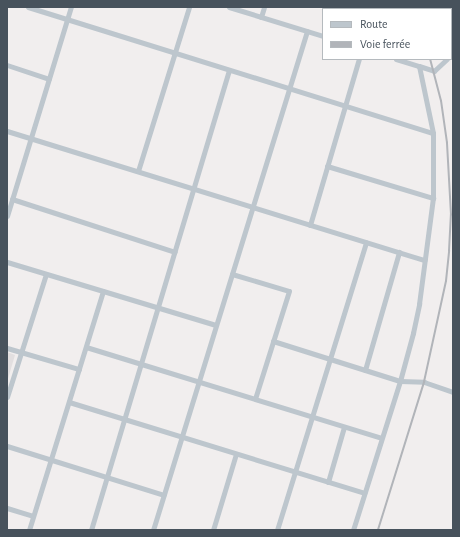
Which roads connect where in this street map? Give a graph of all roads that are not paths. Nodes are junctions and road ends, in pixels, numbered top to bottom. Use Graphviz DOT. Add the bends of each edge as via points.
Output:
graph roads {
  1 [pos="28,7"];
  2 [pos="71,7"];
  3 [pos="189,7"];
  4 [pos="229,7"];
  5 [pos="264,7"];
  6 [pos="261,17"];
  7 [pos="68,19"];
  8 [pos="307,31"];
  9 [pos="322,36"];
  10 [pos="175,53"];
  11 [pos="359,60"];
  12 [pos="399,60"];
  13 [pos="417,60"];
  14 [pos="446,60"];
  15 [pos="7,66"];
  16 [pos="419,66"];
  17 [pos="229,70"];
  18 [pos="49,78"];
  19 [pos="290,88"];
  20 [pos="346,106"];
  21 [pos="7,131"];
  22 [pos="433,133"];
  23 [pos="31,138"];
  24 [pos="327,166"];
  25 [pos="138,171"];
  26 [pos="194,189"];
  27 [pos="433,198"];
  28 [pos="12,199"];
  29 [pos="253,207"];
  30 [pos="7,216"];
  31 [pos="310,225"];
  32 [pos="366,242"];
  33 [pos="175,252"];
  34 [pos="399,252"];
  35 [pos="425,260"];
  36 [pos="7,262"];
  37 [pos="46,274"];
  38 [pos="232,274"];
  39 [pos="103,291"];
  40 [pos="158,308"];
  41 [pos="216,325"];
  42 [pos="273,341"];
  43 [pos="86,347"];
  44 [pos="7,348"];
  45 [pos="21,352"];
  46 [pos="330,359"];
  47 [pos="141,364"];
  48 [pos="79,369"];
  49 [pos="365,370"];
  50 [pos="400,381"];
  51 [pos="199,382"];
  52 [pos="453,392"];
  53 [pos="7,397"];
  54 [pos="255,399"];
  55 [pos="69,402"];
  56 [pos="312,417"];
  57 [pos="124,419"];
  58 [pos="344,427"];
  59 [pos="182,437"];
  60 [pos="381,438"];
  61 [pos="7,446"];
  62 [pos="236,454"];
  63 [pos="51,460"];
  64 [pos="295,472"];
  65 [pos="107,477"];
  66 [pos="328,482"];
  67 [pos="364,493"];
  68 [pos="164,495"];
  69 [pos="7,508"];
  70 [pos="33,516"];
  71 [pos="29,530"];
  72 [pos="91,530"];
  73 [pos="153,530"];
  74 [pos="213,530"];
  75 [pos="279,530"];
  76 [pos="353,530"];
  1 -- 7 [label="street"];
  2 -- 7 [label="street"];
  3 -- 10 [label="street"];
  4 -- 6 [label="street"];
  5 -- 6 [label="street"];
  6 -- 8 [label="street"];
  7 -- 10 [label="street"];
  7 -- 18 [label="street"];
  8 -- 9 [label="street"];
  8 -- 19 [label="street"];
  10 -- 17 [label="street"];
  10 -- 25 [label="street"];
  11 -- 20 [label="street"];
  12 -- 16 [label="street"];
  13 -- 16 [label="street"];
  14 -- 16 [label="street" via="434,71"];
  15 -- 18 [label="street"];
  16 -- 22 [label="street"];
  17 -- 19 [label="street"];
  17 -- 26 [label="street"];
  18 -- 23 [label="street"];
  19 -- 20 [label="street"];
  19 -- 29 [label="street"];
  20 -- 22 [label="street"];
  20 -- 24 [label="street"];
  21 -- 23 [label="street"];
  22 -- 27 [label="street"];
  23 -- 25 [label="street"];
  23 -- 28 [label="street"];
  24 -- 27 [label="street"];
  24 -- 31 [label="street"];
  25 -- 26 [label="street"];
  26 -- 29 [label="street"];
  26 -- 33 [label="street"];
  27 -- 35 [label="street"];
  28 -- 30 [label="street"];
  28 -- 33 [label="street"];
  29 -- 31 [label="street"];
  29 -- 38 [label="street"];
  31 -- 32 [label="street"];
  32 -- 34 [label="street"];
  32 -- 46 [label="street"];
  33 -- 40 [label="street"];
  34 -- 35 [label="street"];
  34 -- 49 [label="street"];
  35 -- 50 [label="street" via="413,333"];
  36 -- 37 [label="street"];
  37 -- 39 [label="street"];
  37 -- 45 [label="street"];
  38 -- 41 [label="street"];
  38 -- 42 [label="street" via="289,291"];
  39 -- 40 [label="street"];
  39 -- 43 [label="street"];
  40 -- 41 [label="street"];
  40 -- 47 [label="street"];
  41 -- 51 [label="street"];
  42 -- 46 [label="street"];
  42 -- 54 [label="street"];
  43 -- 47 [label="street"];
  43 -- 48 [label="street"];
  44 -- 45 [label="street"];
  45 -- 48 [label="street"];
  45 -- 53 [label="street"];
  46 -- 49 [label="street"];
  46 -- 56 [label="street"];
  47 -- 51 [label="street"];
  47 -- 57 [label="street"];
  48 -- 55 [label="street"];
  49 -- 50 [label="street"];
  50 -- 52 [label="street" via="424,382"];
  50 -- 60 [label="street"];
  51 -- 54 [label="street"];
  51 -- 59 [label="street"];
  54 -- 56 [label="street"];
  55 -- 57 [label="street"];
  55 -- 63 [label="street"];
  56 -- 58 [label="street"];
  56 -- 64 [label="street"];
  57 -- 59 [label="street"];
  57 -- 65 [label="street"];
  58 -- 60 [label="street"];
  58 -- 66 [label="street"];
  59 -- 62 [label="street"];
  59 -- 68 [label="street"];
  60 -- 67 [label="street"];
  61 -- 63 [label="street"];
  62 -- 64 [label="street"];
  62 -- 74 [label="street"];
  63 -- 65 [label="street"];
  63 -- 70 [label="street"];
  64 -- 66 [label="street"];
  64 -- 75 [label="street"];
  65 -- 68 [label="street"];
  65 -- 72 [label="street"];
  66 -- 67 [label="street"];
  67 -- 76 [label="street"];
  68 -- 73 [label="street"];
  69 -- 70 [label="street"];
  70 -- 71 [label="street"];
}
